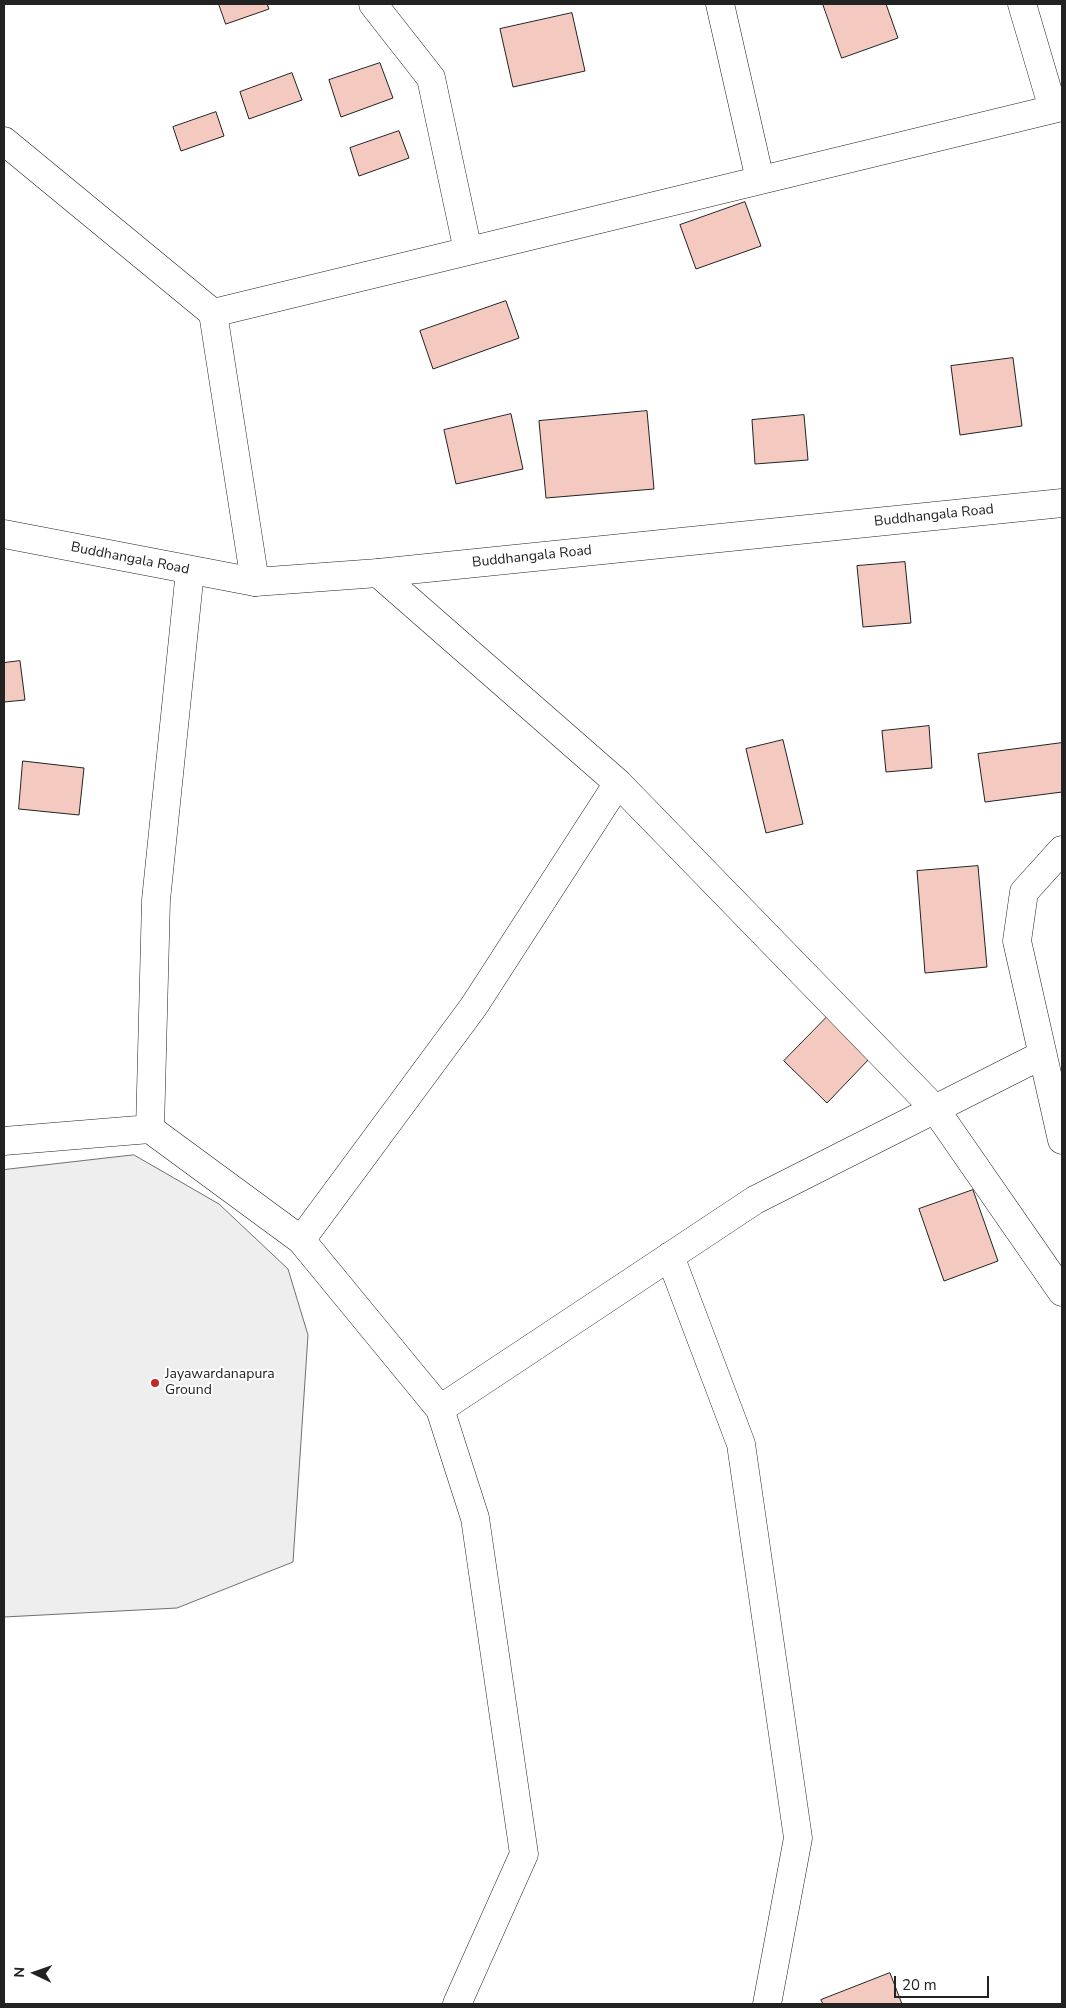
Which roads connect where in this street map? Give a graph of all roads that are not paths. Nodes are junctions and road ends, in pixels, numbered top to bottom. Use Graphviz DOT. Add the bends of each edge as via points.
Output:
graph roads {
  1 [pos="373,4"];
  2 [pos="720,4"];
  3 [pos="1022,4"];
  4 [pos="1058,108"];
  5 [pos="4,141"];
  6 [pos="760,180"];
  7 [pos="468,252"];
  8 [pos="213,314"];
  9 [pos="1062,503"];
  10 [pos="4,534"];
  11 [pos="190,571"];
  12 [pos="378,573"];
  13 [pos="254,582"];
  14 [pos="618,783"];
  15 [pos="1062,850"];
  16 [pos="1042,1055"];
  17 [pos="935,1109"];
  18 [pos="150,1129"];
  19 [pos="1062,1140"];
  20 [pos="4,1141"];
  21 [pos="301,1240"];
  22 [pos="670,1256"];
  23 [pos="1062,1292"];
  24 [pos="440,1409"];
  25 [pos="457,2004"];
  26 [pos="768,2004"];
  1 -- 7 [label="street" via="431,78"];
  2 -- 6 [label="street"];
  3 -- 4 [label="street"];
  4 -- 6 [label="street"];
  5 -- 8 [label="street"];
  6 -- 7 [label="street"];
  7 -- 8 [label="street"];
  8 -- 13 [label="street"];
  9 -- 12 [label="street, Buddhangala Road"];
  10 -- 11 [label="street, Buddhangala Road"];
  11 -- 13 [label="street, Buddhangala Road"];
  11 -- 18 [label="street" via="156,900"];
  12 -- 13 [label="street, Buddhangala Road"];
  12 -- 14 [label="street"];
  14 -- 17 [label="street"];
  14 -- 21 [label="street" via="474,1006"];
  15 -- 16 [label="street" via="1024,892 1017,941"];
  16 -- 17 [label="street"];
  16 -- 19 [label="street"];
  17 -- 22 [label="street" via="755,1200"];
  17 -- 23 [label="street"];
  18 -- 20 [label="street"];
  18 -- 21 [label="street"];
  21 -- 24 [label="street"];
  22 -- 24 [label="street"];
  22 -- 26 [label="street" via="741,1444 798,1838"];
  24 -- 25 [label="street" via="475,1518 524,1854"];
}
